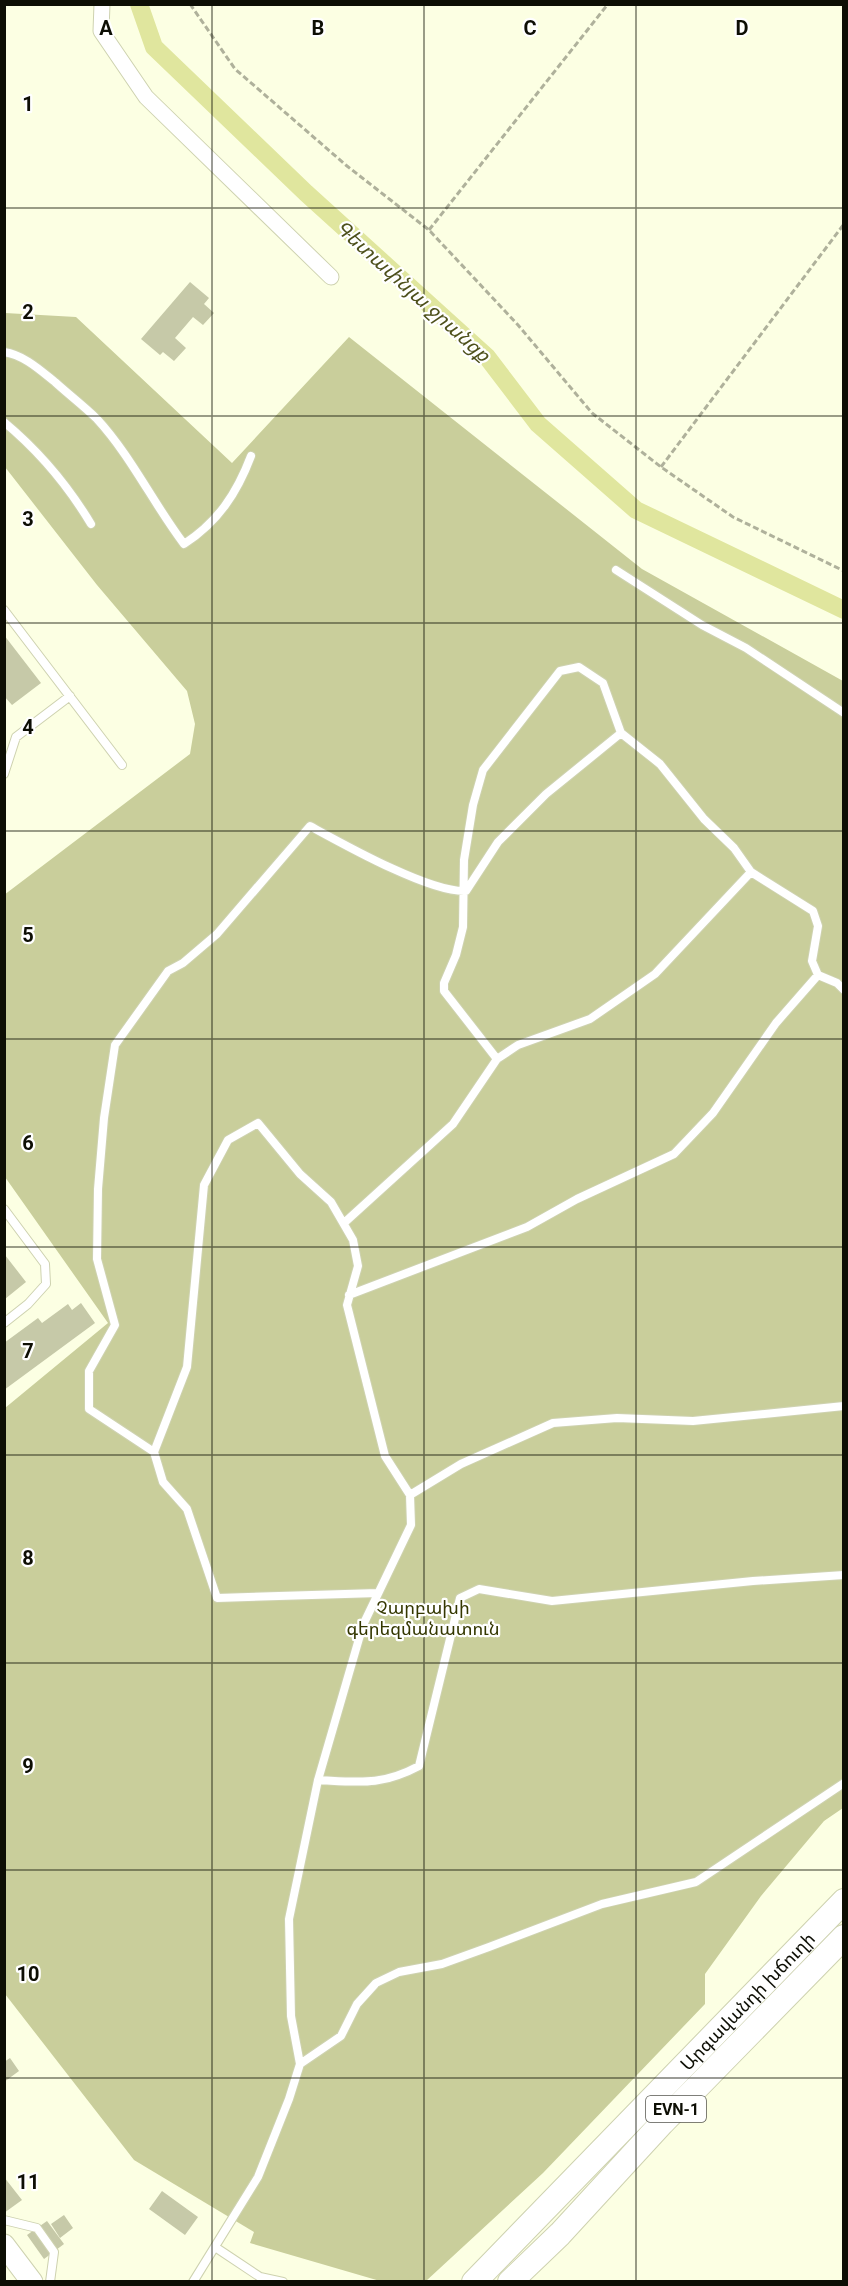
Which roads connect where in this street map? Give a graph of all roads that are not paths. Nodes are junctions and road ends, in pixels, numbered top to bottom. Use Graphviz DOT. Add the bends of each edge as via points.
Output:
graph roads {
  1 [pos="102,4"];
  2 [pos="331,277"];
  3 [pos="4,352"];
  4 [pos="4,422"];
  5 [pos="251,456"];
  6 [pos="91,524"];
  7 [pos="616,570"];
  8 [pos="4,610"];
  9 [pos="70,696"];
  10 [pos="843,713"];
  11 [pos="621,734"];
  12 [pos="122,765"];
  13 [pos="4,774"];
  14 [pos="751,872"];
  15 [pos="462,892"];
  16 [pos="818,975"];
  17 [pos="843,990"];
  18 [pos="497,1059"];
  19 [pos="4,1209"];
  20 [pos="344,1223"];
  21 [pos="349,1295"];
  22 [pos="4,1323"];
  23 [pos="843,1406"];
  24 [pos="154,1452"];
  25 [pos="410,1495"];
  26 [pos="843,1575"];
  27 [pos="378,1593"];
  28 [pos="318,1780"];
  29 [pos="843,1783"];
  30 [pos="843,1901"];
  31 [pos="843,1937"];
  32 [pos="300,2064"];
  33 [pos="4,2220"];
  34 [pos="4,2245"];
  35 [pos="215,2247"];
  36 [pos="4,2263"];
  37 [pos="19,2282"];
  38 [pos="32,2282"];
  39 [pos="50,2282"];
  40 [pos="193,2282"];
  41 [pos="283,2282"];
  42 [pos="474,2282"];
  43 [pos="510,2282"];
  1 -- 2 [label="street" via="101,31 146,97"];
  3 -- 5 [label="lane" via="16,353 96,418 128,458 183,544 200,533 229,502"];
  4 -- 6 [label="lane" via="36,448"];
  7 -- 10 [label="lane" via="746,648"];
  8 -- 9 [label="lane"];
  9 -- 12 [label="lane"];
  9 -- 13 [label="lane" via="16,737"];
  11 -- 14 [label="lane" via="660,764"];
  11 -- 15 [label="lane" via="546,794 498,842"];
  11 -- 15 [label="lane" via="603,682 579,667 560,671 483,770 468,836"];
  14 -- 16 [label="lane" via="813,911 818,926 812,961"];
  14 -- 18 [label="lane" via="655,974 590,1019 518,1046"];
  15 -- 18 [label="lane" via="463,927 444,991"];
  15 -- 24 [label="lane" via="431,884 368,857 310,826 217,934 168,971 115,1045 98,1189 97,1259 115,1325 89,1371 89,1408"];
  16 -- 17 [label="lane"];
  16 -- 21 [label="lane" via="776,1023 713,1113 674,1154 526,1227"];
  18 -- 20 [label="lane" via="453,1124"];
  19 -- 22 [label="lane" via="45,1264 46,1284"];
  20 -- 21 [label="lane" via="353,1240 358,1266"];
  20 -- 24 [label="lane" via="332,1202 300,1174 258,1123 228,1140 204,1185 187,1367"];
  21 -- 25 [label="lane" via="347,1305 385,1456"];
  23 -- 25 [label="lane" via="693,1420 617,1418 553,1423 461,1464"];
  24 -- 27 [label="lane" via="163,1482 187,1509 217,1598"];
  25 -- 27 [label="lane" via="411,1525"];
  26 -- 28 [label="lane" via="552,1601 479,1589 460,1598 418,1766 397,1778 371,1782"];
  27 -- 28 [label="lane" via="363,1625"];
  28 -- 32 [label="lane" via="289,1919 291,2016"];
  29 -- 32 [label="lane" via="696,1882 602,1904 442,1964 399,1972 376,1983 357,2004 341,2036"];
  30 -- 42 [label="highway, Արգավանդի խճուղի / EVN-1"];
  31 -- 43 [label="highway, Արգավանդի խճուղի / EVN-1"];
  32 -- 35 [label="lane" via="258,2177"];
  33 -- 39 [label="lane" via="37,2228 54,2252"];
  34 -- 38 [label="main road"];
  35 -- 40 [label="lane"];
  35 -- 41 [label="lane" via="260,2277"];
  36 -- 37 [label="main road"];
}
